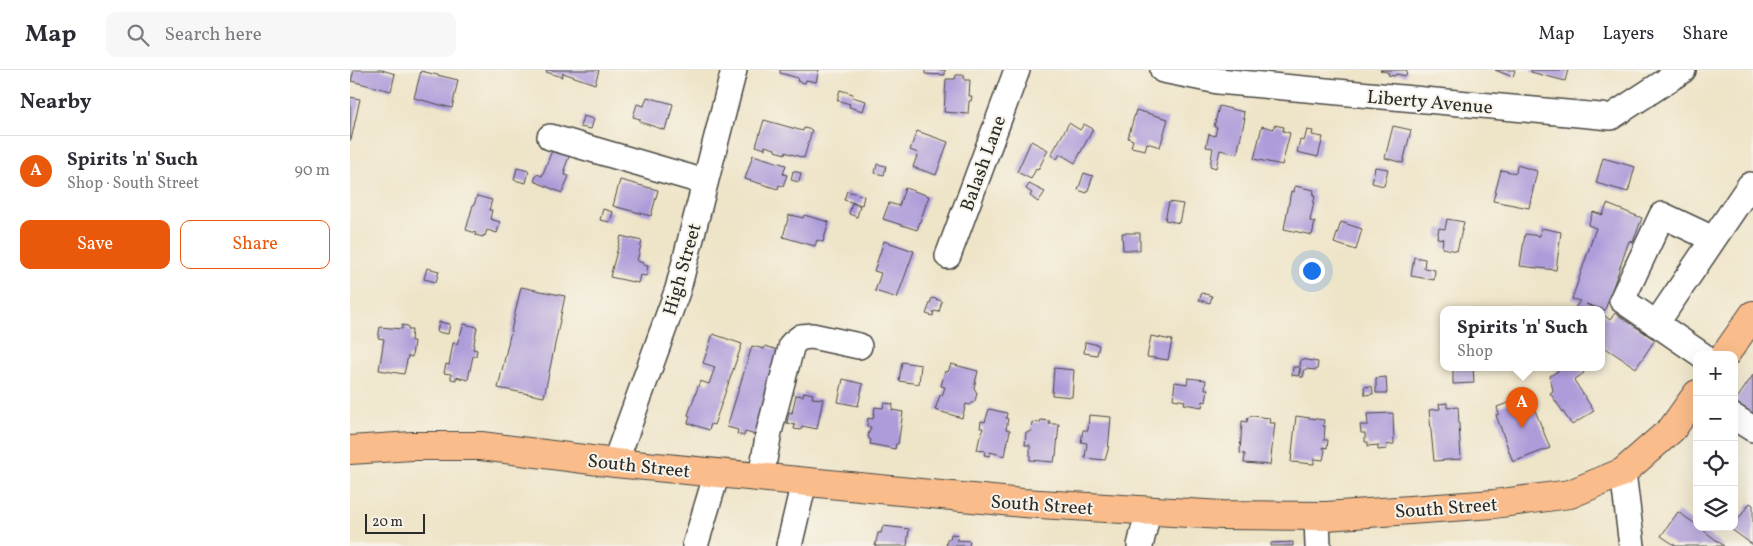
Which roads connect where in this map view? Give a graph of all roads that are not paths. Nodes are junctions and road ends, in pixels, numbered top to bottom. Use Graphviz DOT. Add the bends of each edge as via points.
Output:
graph roads {
  1 [pos="734,70"];
  2 [pos="1017,70"];
  3 [pos="1164,70"];
  4 [pos="1682,70"];
  5 [pos="1220,76"];
  6 [pos="550,137"];
  7 [pos="705,182"];
  8 [pos="1753,186"];
  9 [pos="1713,239"];
  10 [pos="948,256"];
  11 [pos="1753,315"];
  12 [pos="1656,324"];
  13 [pos="859,346"];
  14 [pos="1696,351"];
  15 [pos="1728,351"];
  16 [pos="1696,396"];
  17 [pos="1738,419"];
  18 [pos="1753,429"];
  19 [pos="350,450"];
  20 [pos="615,463"];
  21 [pos="1623,472"];
  22 [pos="717,473"];
  23 [pos="762,477"];
  24 [pos="804,482"];
  25 [pos="1145,510"];
  26 [pos="1317,515"];
  27 [pos="695,546"];
  28 [pos="789,546"];
  29 [pos="1140,546"];
  30 [pos="1318,546"];
  31 [pos="1632,546"];
  1 -- 7 [label="street, High Street"];
  2 -- 10 [label="street, Balash Lane"];
  3 -- 5 [label="street, Liberty Avenue"];
  4 -- 5 [label="street, Liberty Avenue" via="1611,117"];
  6 -- 7 [label="street"];
  7 -- 20 [label="street, High Street" via="678,289"];
  8 -- 9 [label="street" via="1750,185"];
  9 -- 12 [label="street"];
  9 -- 12 [label="street" via="1662,215 1622,300"];
  11 -- 15 [label="main road"];
  12 -- 14 [label="street"];
  13 -- 23 [label="street" via="812,336 792,344 769,432"];
  16 -- 21 [label="main road, South Street" via="1672,429"];
  17 -- 18 [label="street"];
  19 -- 20 [label="main road, South Street" via="481,446"];
  20 -- 22 [label="main road, South Street"];
  21 -- 26 [label="main road, South Street" via="1570,494 1494,504"];
  21 -- 31 [label="street"];
  22 -- 23 [label="main road, South Street"];
  22 -- 27 [label="street"];
  23 -- 24 [label="main road, South Street"];
  24 -- 25 [label="main road, South Street" via="1023,504"];
  24 -- 28 [label="street"];
  25 -- 26 [label="main road, South Street" via="1222,515"];
  25 -- 29 [label="street"];
  26 -- 30 [label="street"];
}
